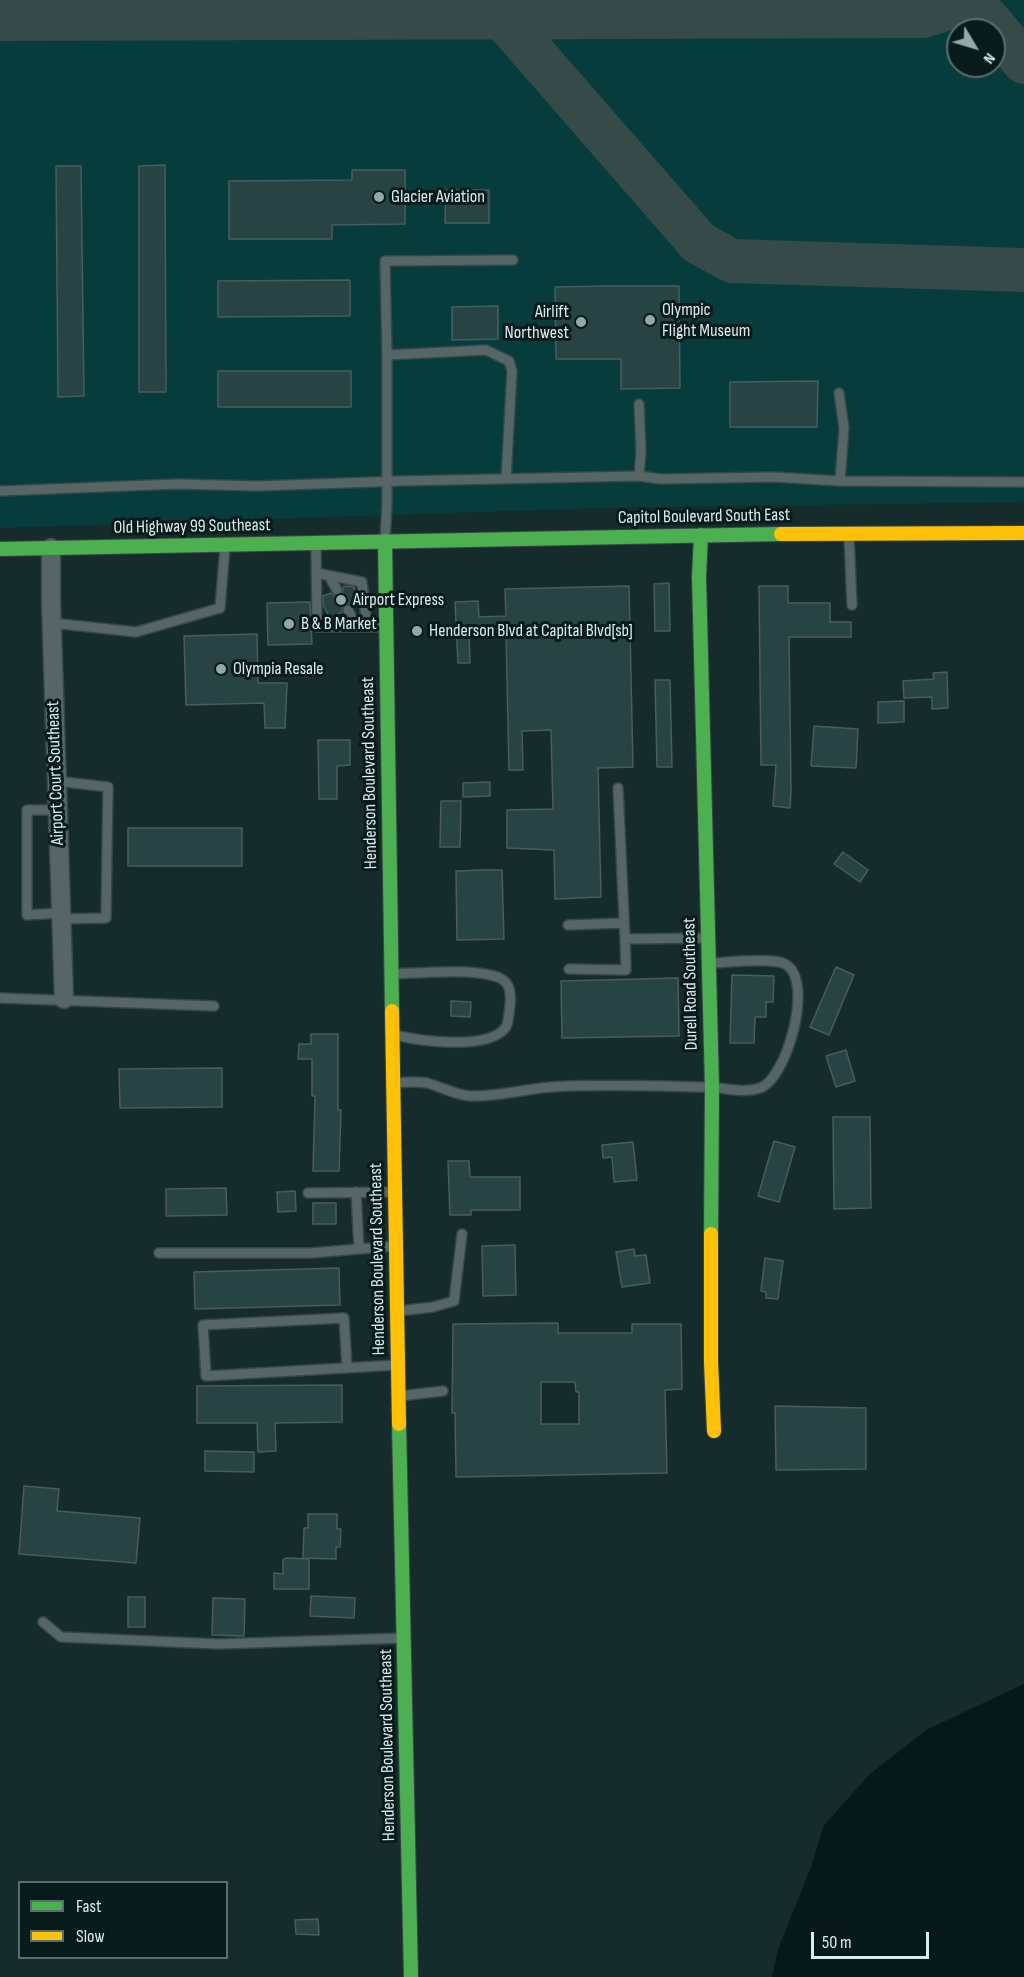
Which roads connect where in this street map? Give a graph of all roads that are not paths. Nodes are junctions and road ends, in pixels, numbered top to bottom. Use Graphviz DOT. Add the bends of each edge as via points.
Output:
graph roads {
  1 [pos="513,261"];
  2 [pos="387,355"];
  3 [pos="839,393"];
  4 [pos="639,404"];
  5 [pos="639,476"];
  6 [pos="506,479"];
  7 [pos="386,481"];
  8 [pos="840,481"];
  9 [pos="1024,482"];
  10 [pos="0,491"];
  11 [pos="1024,533"];
  12 [pos="849,534"];
  13 [pos="701,535"];
  14 [pos="385,541"];
  15 [pos="316,542"];
  16 [pos="225,544"];
  17 [pos="51,548"];
  18 [pos="0,549"];
  19 [pos="316,573"];
  20 [pos="329,576"];
  21 [pos="337,590"];
  22 [pos="852,605"];
  23 [pos="348,610"];
  24 [pos="52,623"];
  25 [pos="362,627"];
  26 [pos="386,627"];
  27 [pos="56,781"];
  28 [pos="618,788"];
  29 [pos="57,810"];
  30 [pos="60,916"];
  31 [pos="624,923"];
  32 [pos="568,925"];
  33 [pos="708,938"];
  34 [pos="625,939"];
  35 [pos="709,963"];
  36 [pos="569,969"];
  37 [pos="391,974"];
  38 [pos="0,998"];
  39 [pos="64,999"];
  40 [pos="214,1006"];
  41 [pos="393,1034"];
  42 [pos="393,1083"];
  43 [pos="712,1087"];
  44 [pos="394,1191"];
  45 [pos="356,1192"];
  46 [pos="308,1193"];
  47 [pos="462,1234"];
  48 [pos="395,1246"];
  49 [pos="359,1249"];
  50 [pos="159,1253"];
  51 [pos="396,1311"];
  52 [pos="397,1365"];
  53 [pos="347,1368"];
  54 [pos="443,1391"];
  55 [pos="398,1396"];
  56 [pos="714,1431"];
  57 [pos="43,1622"];
  58 [pos="403,1638"];
  59 [pos="411,1977"];
  1 -- 2 [label="lane" via="385,261"];
  2 -- 6 [label="lane" via="486,350 509,361 512,371"];
  2 -- 7 [label="lane"];
  3 -- 8 [label="lane" via="844,428"];
  4 -- 5 [label="lane"];
  5 -- 6 [label="lane"];
  5 -- 8 [label="lane"];
  6 -- 7 [label="lane"];
  7 -- 10 [label="lane"];
  7 -- 14 [label="lane"];
  8 -- 9 [label="lane"];
  11 -- 12 [label="street, Capitol Boulevard South East"];
  12 -- 13 [label="street, Capitol Boulevard South East"];
  12 -- 22 [label="lane"];
  13 -- 14 [label="street, Capitol Boulevard South East"];
  13 -- 33 [label="street, Durell Road Southeast"];
  14 -- 15 [label="street, Old Highway 99 Southeast"];
  14 -- 26 [label="street, Henderson Boulevard Southeast"];
  15 -- 16 [label="street, Old Highway 99 Southeast"];
  15 -- 19 [label="lane"];
  16 -- 17 [label="street, Old Highway 99 Southeast"];
  16 -- 24 [label="lane" via="220,608 136,632"];
  17 -- 18 [label="street, Old Highway 99 Southeast"];
  17 -- 24 [label="street, Airport Court Southeast"];
  19 -- 20 [label="lane"];
  19 -- 25 [label="lane" via="317,627"];
  20 -- 21 [label="lane"];
  20 -- 25 [label="lane" via="362,582"];
  23 -- 25 [label="lane"];
  24 -- 27 [label="street, Airport Court Southeast"];
  25 -- 26 [label="lane"];
  26 -- 37 [label="street, Henderson Boulevard Southeast"];
  27 -- 29 [label="street, Airport Court Southeast"];
  27 -- 30 [label="lane" via="108,787 106,918"];
  28 -- 31 [label="lane"];
  29 -- 30 [label="street, Airport Court Southeast"];
  29 -- 30 [label="lane" via="27,810 27,915"];
  30 -- 39 [label="street, Airport Court Southeast"];
  31 -- 32 [label="lane"];
  31 -- 34 [label="lane"];
  33 -- 34 [label="lane"];
  33 -- 35 [label="street, Durell Road Southeast"];
  34 -- 36 [label="lane" via="626,970"];
  35 -- 43 [label="street, Durell Road Southeast"];
  35 -- 43 [label="lane" via="783,962 798,978 798,1005 790,1040 776,1074 761,1088"];
  37 -- 41 [label="street, Henderson Boulevard Southeast"];
  37 -- 41 [label="lane" via="488,973 504,980 510,988 507,1026 487,1040 430,1042"];
  38 -- 39 [label="lane"];
  39 -- 40 [label="lane"];
  41 -- 42 [label="street, Henderson Boulevard Southeast"];
  42 -- 43 [label="lane" via="425,1082 469,1096 583,1085"];
  42 -- 44 [label="street, Henderson Boulevard Southeast"];
  43 -- 56 [label="street, Durell Road Southeast"];
  44 -- 45 [label="lane"];
  44 -- 48 [label="street, Henderson Boulevard Southeast"];
  45 -- 46 [label="lane"];
  45 -- 49 [label="lane"];
  47 -- 51 [label="lane" via="454,1301"];
  48 -- 49 [label="lane"];
  48 -- 51 [label="street, Henderson Boulevard Southeast"];
  49 -- 50 [label="lane" via="311,1253"];
  51 -- 52 [label="street, Henderson Boulevard Southeast"];
  52 -- 53 [label="lane"];
  52 -- 55 [label="street, Henderson Boulevard Southeast"];
  53 -- 53 [label="lane" via="206,1376 203,1325 344,1318"];
  54 -- 55 [label="lane"];
  55 -- 58 [label="street, Henderson Boulevard Southeast"];
  57 -- 58 [label="lane" via="61,1637 218,1644"];
  58 -- 59 [label="street, Henderson Boulevard Southeast"];
}
